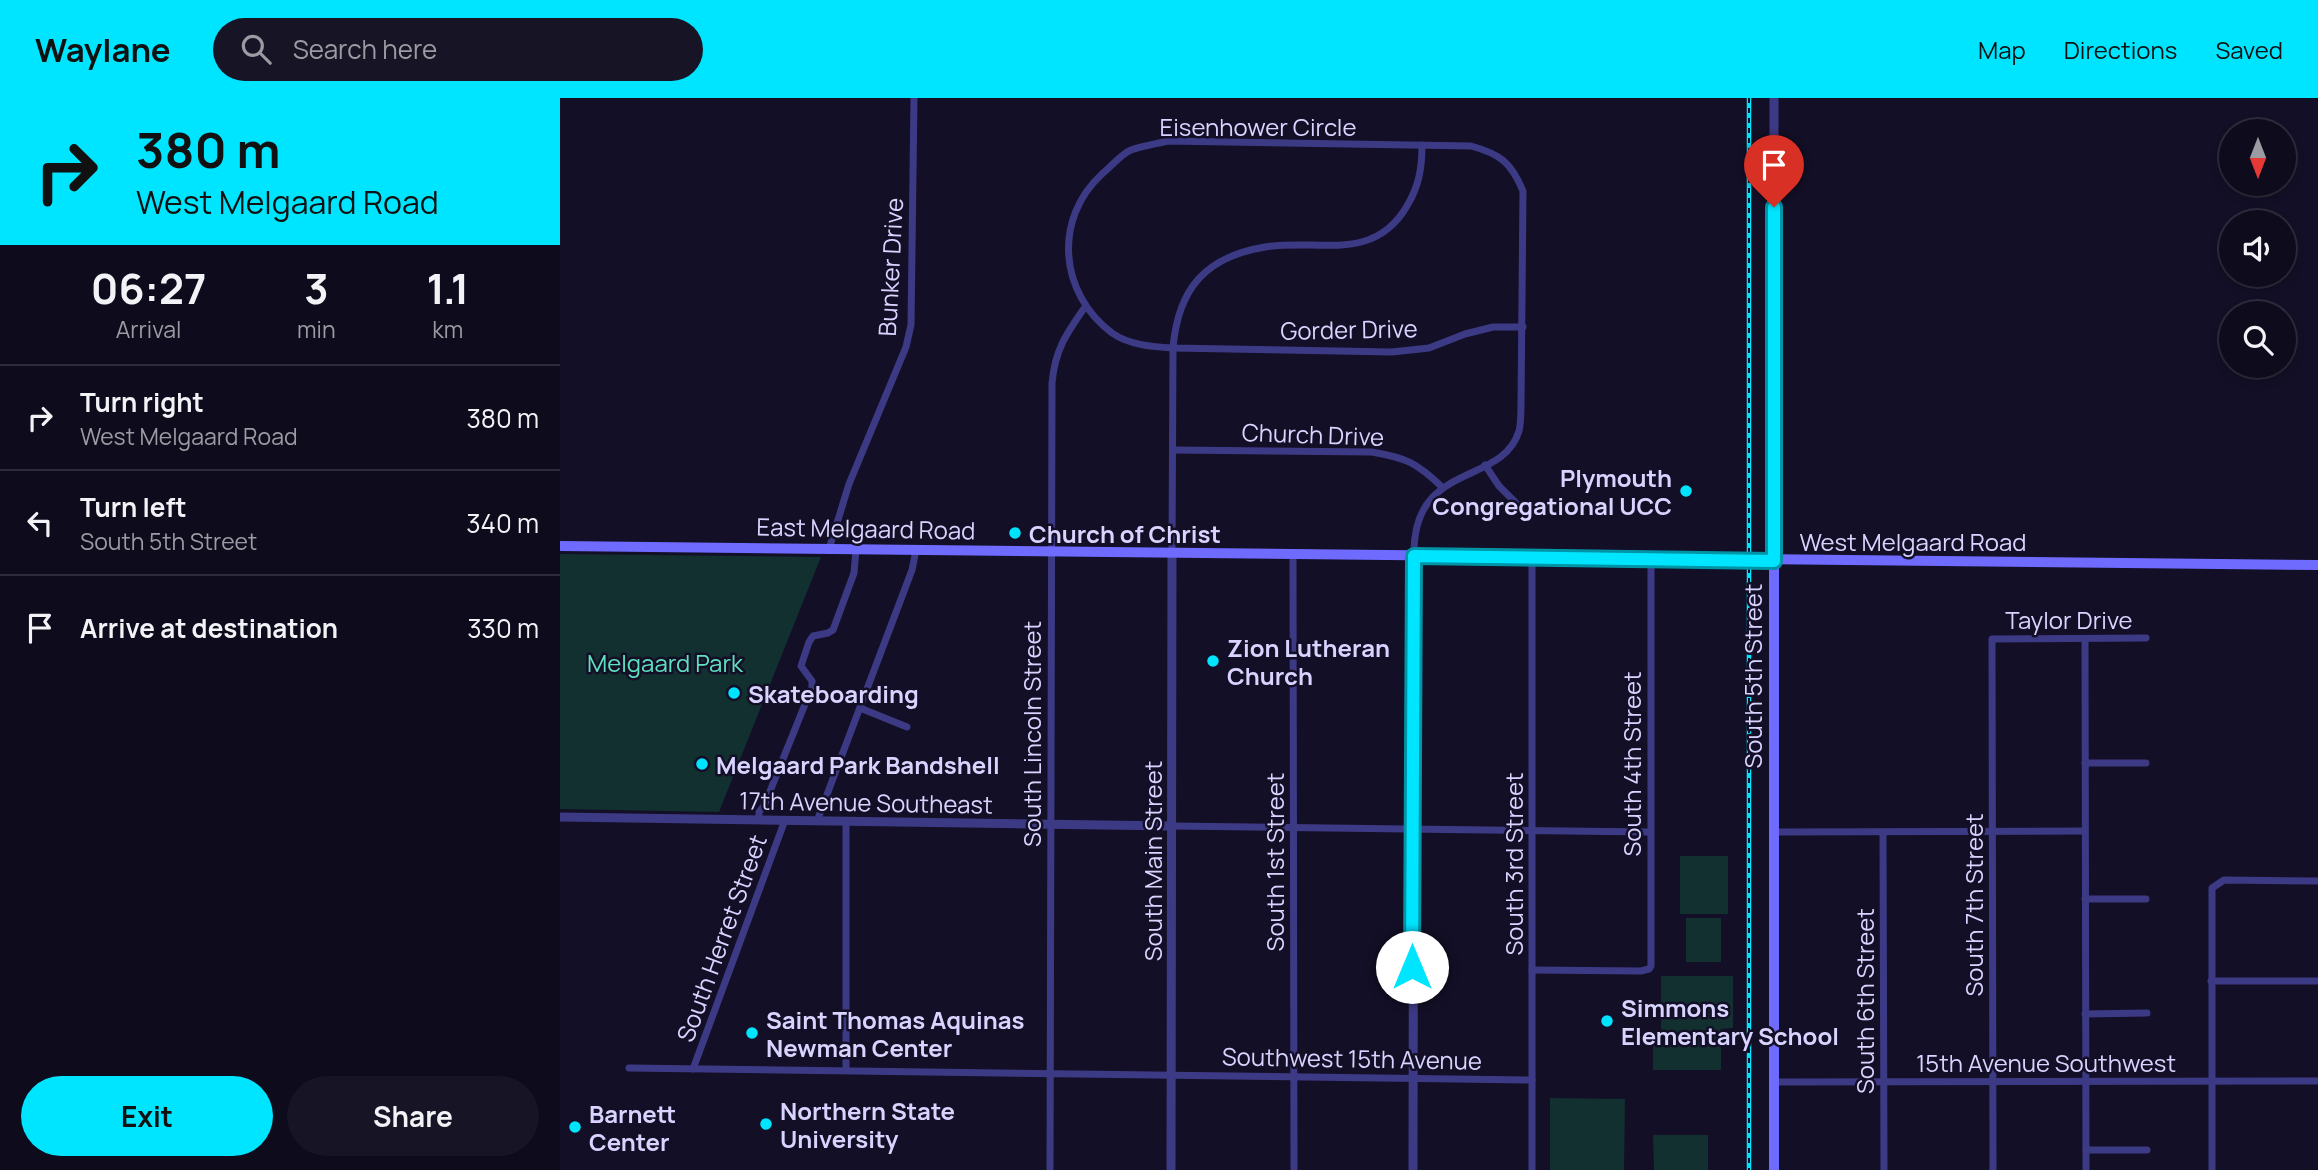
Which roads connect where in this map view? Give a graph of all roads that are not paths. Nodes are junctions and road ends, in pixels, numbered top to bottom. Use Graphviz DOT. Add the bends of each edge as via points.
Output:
graph roads {
  1 [pos="914,98"];
  2 [pos="1774,98"];
  3 [pos="1422,145"];
  4 [pos="1085,307"];
  5 [pos="1523,327"];
  6 [pos="1173,348"];
  7 [pos="1173,450"];
  8 [pos="1485,465"];
  9 [pos="1442,487"];
  10 [pos="1517,504"];
  11 [pos="560,546"];
  12 [pos="829,549"];
  13 [pos="856,549"];
  14 [pos="916,550"];
  15 [pos="1050,551"];
  16 [pos="1172,552"];
  17 [pos="1293,554"];
  18 [pos="1414,556"];
  19 [pos="1532,557"];
  20 [pos="1651,559"];
  21 [pos="1774,561"];
  22 [pos="2318,565"];
  23 [pos="2146,638"];
  24 [pos="1992,639"];
  25 [pos="2085,639"];
  26 [pos="860,708"];
  27 [pos="907,727"];
  28 [pos="2085,763"];
  29 [pos="2146,763"];
  30 [pos="560,817"];
  31 [pos="759,820"];
  32 [pos="785,820"];
  33 [pos="817,821"];
  34 [pos="846,821"];
  35 [pos="1051,824"];
  36 [pos="1172,826"];
  37 [pos="1294,827"];
  38 [pos="1412,829"];
  39 [pos="1532,830"];
  40 [pos="2085,831"];
  41 [pos="1650,832"];
  42 [pos="1773,832"];
  43 [pos="1883,832"];
  44 [pos="1992,832"];
  45 [pos="2318,881"];
  46 [pos="2085,899"];
  47 [pos="2146,899"];
  48 [pos="1532,970"];
  49 [pos="2211,981"];
  50 [pos="2318,981"];
  51 [pos="2147,1013"];
  52 [pos="2085,1014"];
  53 [pos="629,1068"];
  54 [pos="693,1069"];
  55 [pos="846,1070"];
  56 [pos="1050,1073"];
  57 [pos="1171,1075"];
  58 [pos="1294,1076"];
  59 [pos="1413,1077"];
  60 [pos="1532,1080"];
  61 [pos="1993,1081"];
  62 [pos="2085,1081"];
  63 [pos="2211,1081"];
  64 [pos="2318,1081"];
  65 [pos="1774,1082"];
  66 [pos="1884,1082"];
  67 [pos="2087,1150"];
  68 [pos="2147,1150"];
  69 [pos="1050,1170"];
  70 [pos="1171,1170"];
  71 [pos="1294,1170"];
  72 [pos="1413,1170"];
  73 [pos="1532,1170"];
  74 [pos="1774,1170"];
  75 [pos="1884,1170"];
  76 [pos="1993,1170"];
  77 [pos="2086,1170"];
  78 [pos="2211,1170"];
  1 -- 12 [label="street, Bunker Drive" via="911,325 849,484"];
  2 -- 21 [label="street, South 5th Street"];
  3 -- 4 [label="street, Eisenhower Circle" via="1168,141 1128,150 1093,183 1079,206 1069,238 1068,265"];
  3 -- 5 [label="street, Eisenhower Circle" via="1471,146 1493,152 1511,168 1524,200"];
  3 -- 6 [label="street" via="1421,175 1402,214 1390,227 1359,243 1266,247 1213,264 1188,291"];
  4 -- 6 [label="street, Eisenhower Circle" via="1113,334 1146,347"];
  4 -- 15 [label="street, South Lincoln Street" via="1059,345 1054,362"];
  5 -- 6 [label="street, Gorder Drive" via="1493,327 1429,348 1392,352"];
  5 -- 8 [label="street, Eisenhower Circle" via="1518,432 1506,452"];
  6 -- 7 [label="street"];
  7 -- 9 [label="street, Church Drive" via="1372,452 1404,458"];
  7 -- 16 [label="street"];
  8 -- 9 [label="street, Eisenhower Circle"];
  8 -- 10 [label="street"];
  9 -- 18 [label="street, Eisenhower Circle" via="1415,526"];
  11 -- 12 [label="main road, East Melgaard Road"];
  12 -- 13 [label="main road, East Melgaard Road"];
  13 -- 14 [label="main road, East Melgaard Road"];
  13 -- 31 [label="street" via="854,573 833,629 808,642 801,666 812,687"];
  14 -- 15 [label="main road, East Melgaard Road"];
  14 -- 26 [label="street"];
  15 -- 16 [label="main road, East Melgaard Road"];
  15 -- 35 [label="street, South Lincoln Street"];
  16 -- 17 [label="main road, West Melgaard Road"];
  16 -- 36 [label="street, South Main Street"];
  17 -- 18 [label="main road, West Melgaard Road"];
  17 -- 37 [label="street, South 1st Street"];
  18 -- 19 [label="main road, West Melgaard Road"];
  18 -- 38 [label="street"];
  19 -- 20 [label="main road, West Melgaard Road"];
  19 -- 39 [label="street, South 3rd Street"];
  20 -- 21 [label="main road, West Melgaard Road"];
  20 -- 41 [label="street, South 4th Street"];
  21 -- 22 [label="main road, West Melgaard Road"];
  21 -- 42 [label="main road, South 5th Street"];
  23 -- 25 [label="street, Taylor Drive"];
  24 -- 25 [label="street, Taylor Drive"];
  24 -- 44 [label="street, South 7th Street"];
  25 -- 28 [label="street"];
  26 -- 27 [label="street"];
  26 -- 33 [label="street"];
  28 -- 29 [label="street"];
  28 -- 40 [label="street"];
  30 -- 31 [label="street, 17th Avenue Southeast"];
  31 -- 32 [label="street, 17th Avenue Southeast"];
  32 -- 33 [label="street, 17th Avenue Southeast"];
  32 -- 54 [label="street, South Herret Street"];
  33 -- 34 [label="street, 17th Avenue Southeast"];
  34 -- 35 [label="street, 17th Avenue Southeast"];
  34 -- 55 [label="street"];
  35 -- 36 [label="street, 17th Avenue Southeast"];
  35 -- 56 [label="street, South Lincoln Street"];
  36 -- 37 [label="street"];
  36 -- 57 [label="street, South Main Street"];
  37 -- 38 [label="street"];
  37 -- 58 [label="street, South 1st Street"];
  38 -- 39 [label="street"];
  38 -- 59 [label="street"];
  39 -- 41 [label="street"];
  39 -- 48 [label="street, South 3rd Street"];
  40 -- 44 [label="street"];
  40 -- 46 [label="street"];
  41 -- 48 [label="street, South 4th Street" via="1649,969"];
  42 -- 43 [label="street"];
  42 -- 65 [label="main road, South 5th Street"];
  43 -- 44 [label="street"];
  43 -- 66 [label="street, South 6th Street"];
  44 -- 61 [label="street, South 7th Street"];
  45 -- 49 [label="street" via="2224,880 2215,884 2211,891"];
  46 -- 47 [label="street"];
  46 -- 52 [label="street"];
  48 -- 60 [label="street, South 3rd Street"];
  49 -- 50 [label="street"];
  49 -- 63 [label="street"];
  51 -- 52 [label="street"];
  52 -- 62 [label="street"];
  53 -- 54 [label="street, Southwest 15th Avenue"];
  54 -- 55 [label="street, Southwest 15th Avenue"];
  55 -- 56 [label="street, Southwest 15th Avenue"];
  56 -- 57 [label="street, Southwest 15th Avenue"];
  56 -- 69 [label="street, South Lincoln Street"];
  57 -- 58 [label="street, Southwest 15th Avenue"];
  57 -- 70 [label="street, South Main Street"];
  58 -- 59 [label="street, Southwest 15th Avenue"];
  58 -- 71 [label="street, South 1st Street"];
  59 -- 60 [label="street, Southwest 15th Avenue"];
  59 -- 72 [label="street"];
  60 -- 73 [label="street, South 3rd Street"];
  61 -- 62 [label="street, 15th Avenue Southwest"];
  61 -- 66 [label="street, 15th Avenue Southwest"];
  61 -- 76 [label="street, South 7th Street"];
  62 -- 63 [label="street, 15th Avenue Southwest"];
  62 -- 67 [label="street"];
  63 -- 64 [label="street, 15th Avenue Southwest"];
  63 -- 78 [label="street"];
  65 -- 66 [label="street, 15th Avenue Southwest"];
  65 -- 74 [label="main road, South 5th Street"];
  66 -- 75 [label="street, South 6th Street"];
  67 -- 68 [label="street"];
  67 -- 77 [label="street"];
}
